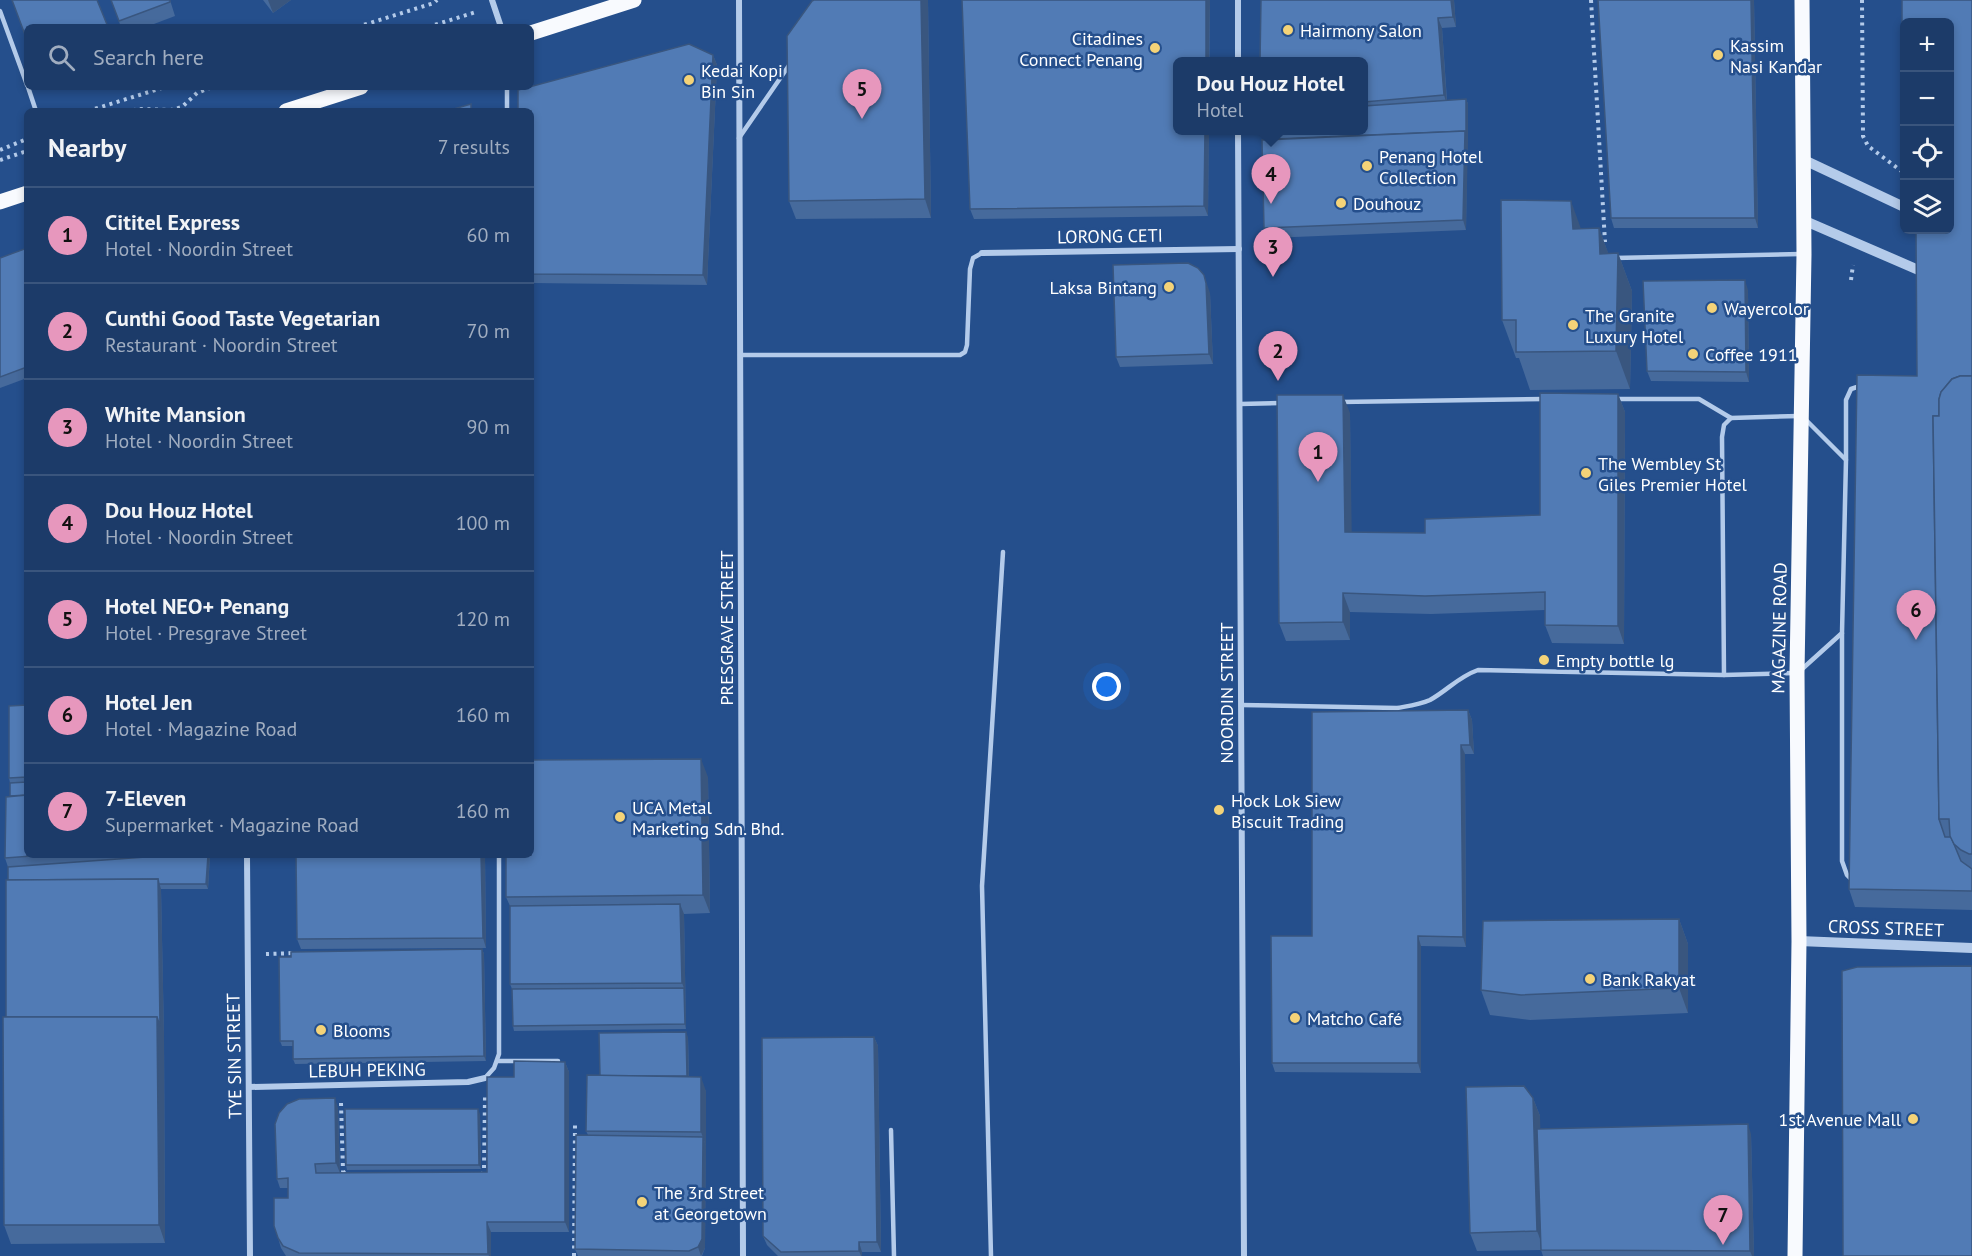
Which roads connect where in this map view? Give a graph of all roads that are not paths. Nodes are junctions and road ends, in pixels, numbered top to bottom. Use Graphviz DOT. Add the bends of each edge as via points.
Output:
graph roads {
  1 [pos="492,0"];
  2 [pos="634,0"];
  3 [pos="739,0"];
  4 [pos="1238,0"];
  5 [pos="1802,0"];
  6 [pos="0,11"];
  7 [pos="500,24"];
  8 [pos="534,32"];
  9 [pos="796,56"];
  10 [pos="1238,57"];
  11 [pos="24,78"];
  12 [pos="28,90"];
  13 [pos="352,90"];
  14 [pos="507,90"];
  15 [pos="35,108"];
  16 [pos="295,108"];
  17 [pos="507,108"];
  18 [pos="1238,135"];
  19 [pos="739,139"];
  20 [pos="1802,159"];
  21 [pos="24,194"];
  22 [pos="0,202"];
  23 [pos="1900,205"];
  24 [pos="1803,220"];
  25 [pos="1239,249"];
  26 [pos="982,253"];
  27 [pos="1804,254"];
  28 [pos="1606,258"];
  29 [pos="1923,272"];
  30 [pos="740,355"];
  31 [pos="1872,384"];
  32 [pos="1556,399"];
  33 [pos="1604,399"];
  34 [pos="1331,402"];
  35 [pos="1284,403"];
  36 [pos="1240,404"];
  37 [pos="1802,416"];
  38 [pos="1731,418"];
  39 [pos="1846,460"];
  40 [pos="1003,552"];
  41 [pos="1842,633"];
  42 [pos="1797,673"];
  43 [pos="1724,675"];
  44 [pos="1241,705"];
  45 [pos="247,858"];
  46 [pos="499,858"];
  47 [pos="1856,884"];
  48 [pos="1799,941"];
  49 [pos="1972,948"];
  50 [pos="498,1061"];
  51 [pos="558,1061"];
  52 [pos="485,1078"];
  53 [pos="249,1088"];
  54 [pos="891,1130"];
  55 [pos="250,1256"];
  56 [pos="743,1256"];
  57 [pos="894,1256"];
  58 [pos="991,1256"];
  59 [pos="1244,1256"];
  60 [pos="1795,1256"];
  1 -- 7 [label="street"];
  2 -- 8 [label="main road"];
  3 -- 19 [label="street, PRESGRAVE STREET"];
  4 -- 10 [label="street"];
  5 -- 20 [label="main road, MAGAZINE ROAD"];
  6 -- 11 [label="lane"];
  9 -- 19 [label="lane"];
  12 -- 15 [label="lane"];
  13 -- 16 [label="main road"];
  14 -- 17 [label="lane"];
  18 -- 25 [label="street, NOORDIN STREET"];
  19 -- 30 [label="street, PRESGRAVE STREET"];
  20 -- 23 [label="street"];
  20 -- 24 [label="main road, MAGAZINE ROAD"];
  21 -- 22 [label="main road"];
  24 -- 27 [label="main road, MAGAZINE ROAD"];
  24 -- 29 [label="street"];
  25 -- 26 [label="street, LORONG CETI"];
  25 -- 36 [label="street, NOORDIN STREET"];
  26 -- 30 [label="lane" via="973,258 970,269 968,345 960,355"];
  27 -- 28 [label="lane"];
  27 -- 37 [label="main road, MAGAZINE ROAD"];
  30 -- 56 [label="street, PRESGRAVE STREET"];
  31 -- 39 [label="lane" via="1851,389 1846,400"];
  32 -- 34 [label="lane"];
  33 -- 38 [label="lane" via="1699,399"];
  35 -- 36 [label="lane"];
  36 -- 44 [label="street, NOORDIN STREET"];
  37 -- 38 [label="lane"];
  37 -- 39 [label="lane"];
  37 -- 42 [label="main road, MAGAZINE ROAD"];
  38 -- 43 [label="lane" via="1722,437"];
  39 -- 41 [label="lane"];
  40 -- 58 [label="lane" via="982,886"];
  41 -- 42 [label="lane"];
  41 -- 47 [label="lane" via="1842,861 1847,875"];
  42 -- 43 [label="lane"];
  42 -- 48 [label="main road, MAGAZINE ROAD"];
  43 -- 44 [label="lane" via="1478,670 1413,706"];
  44 -- 59 [label="street, NOORDIN STREET"];
  45 -- 53 [label="street, TYE SIN STREET"];
  46 -- 50 [label="lane"];
  48 -- 49 [label="street, CROSS STREET"];
  48 -- 60 [label="main road, MAGAZINE ROAD"];
  50 -- 51 [label="lane"];
  50 -- 52 [label="lane"];
  52 -- 53 [label="street, LEBUH PEKING" via="468,1082"];
  53 -- 55 [label="street, TYE SIN STREET"];
  54 -- 57 [label="lane"];
}
